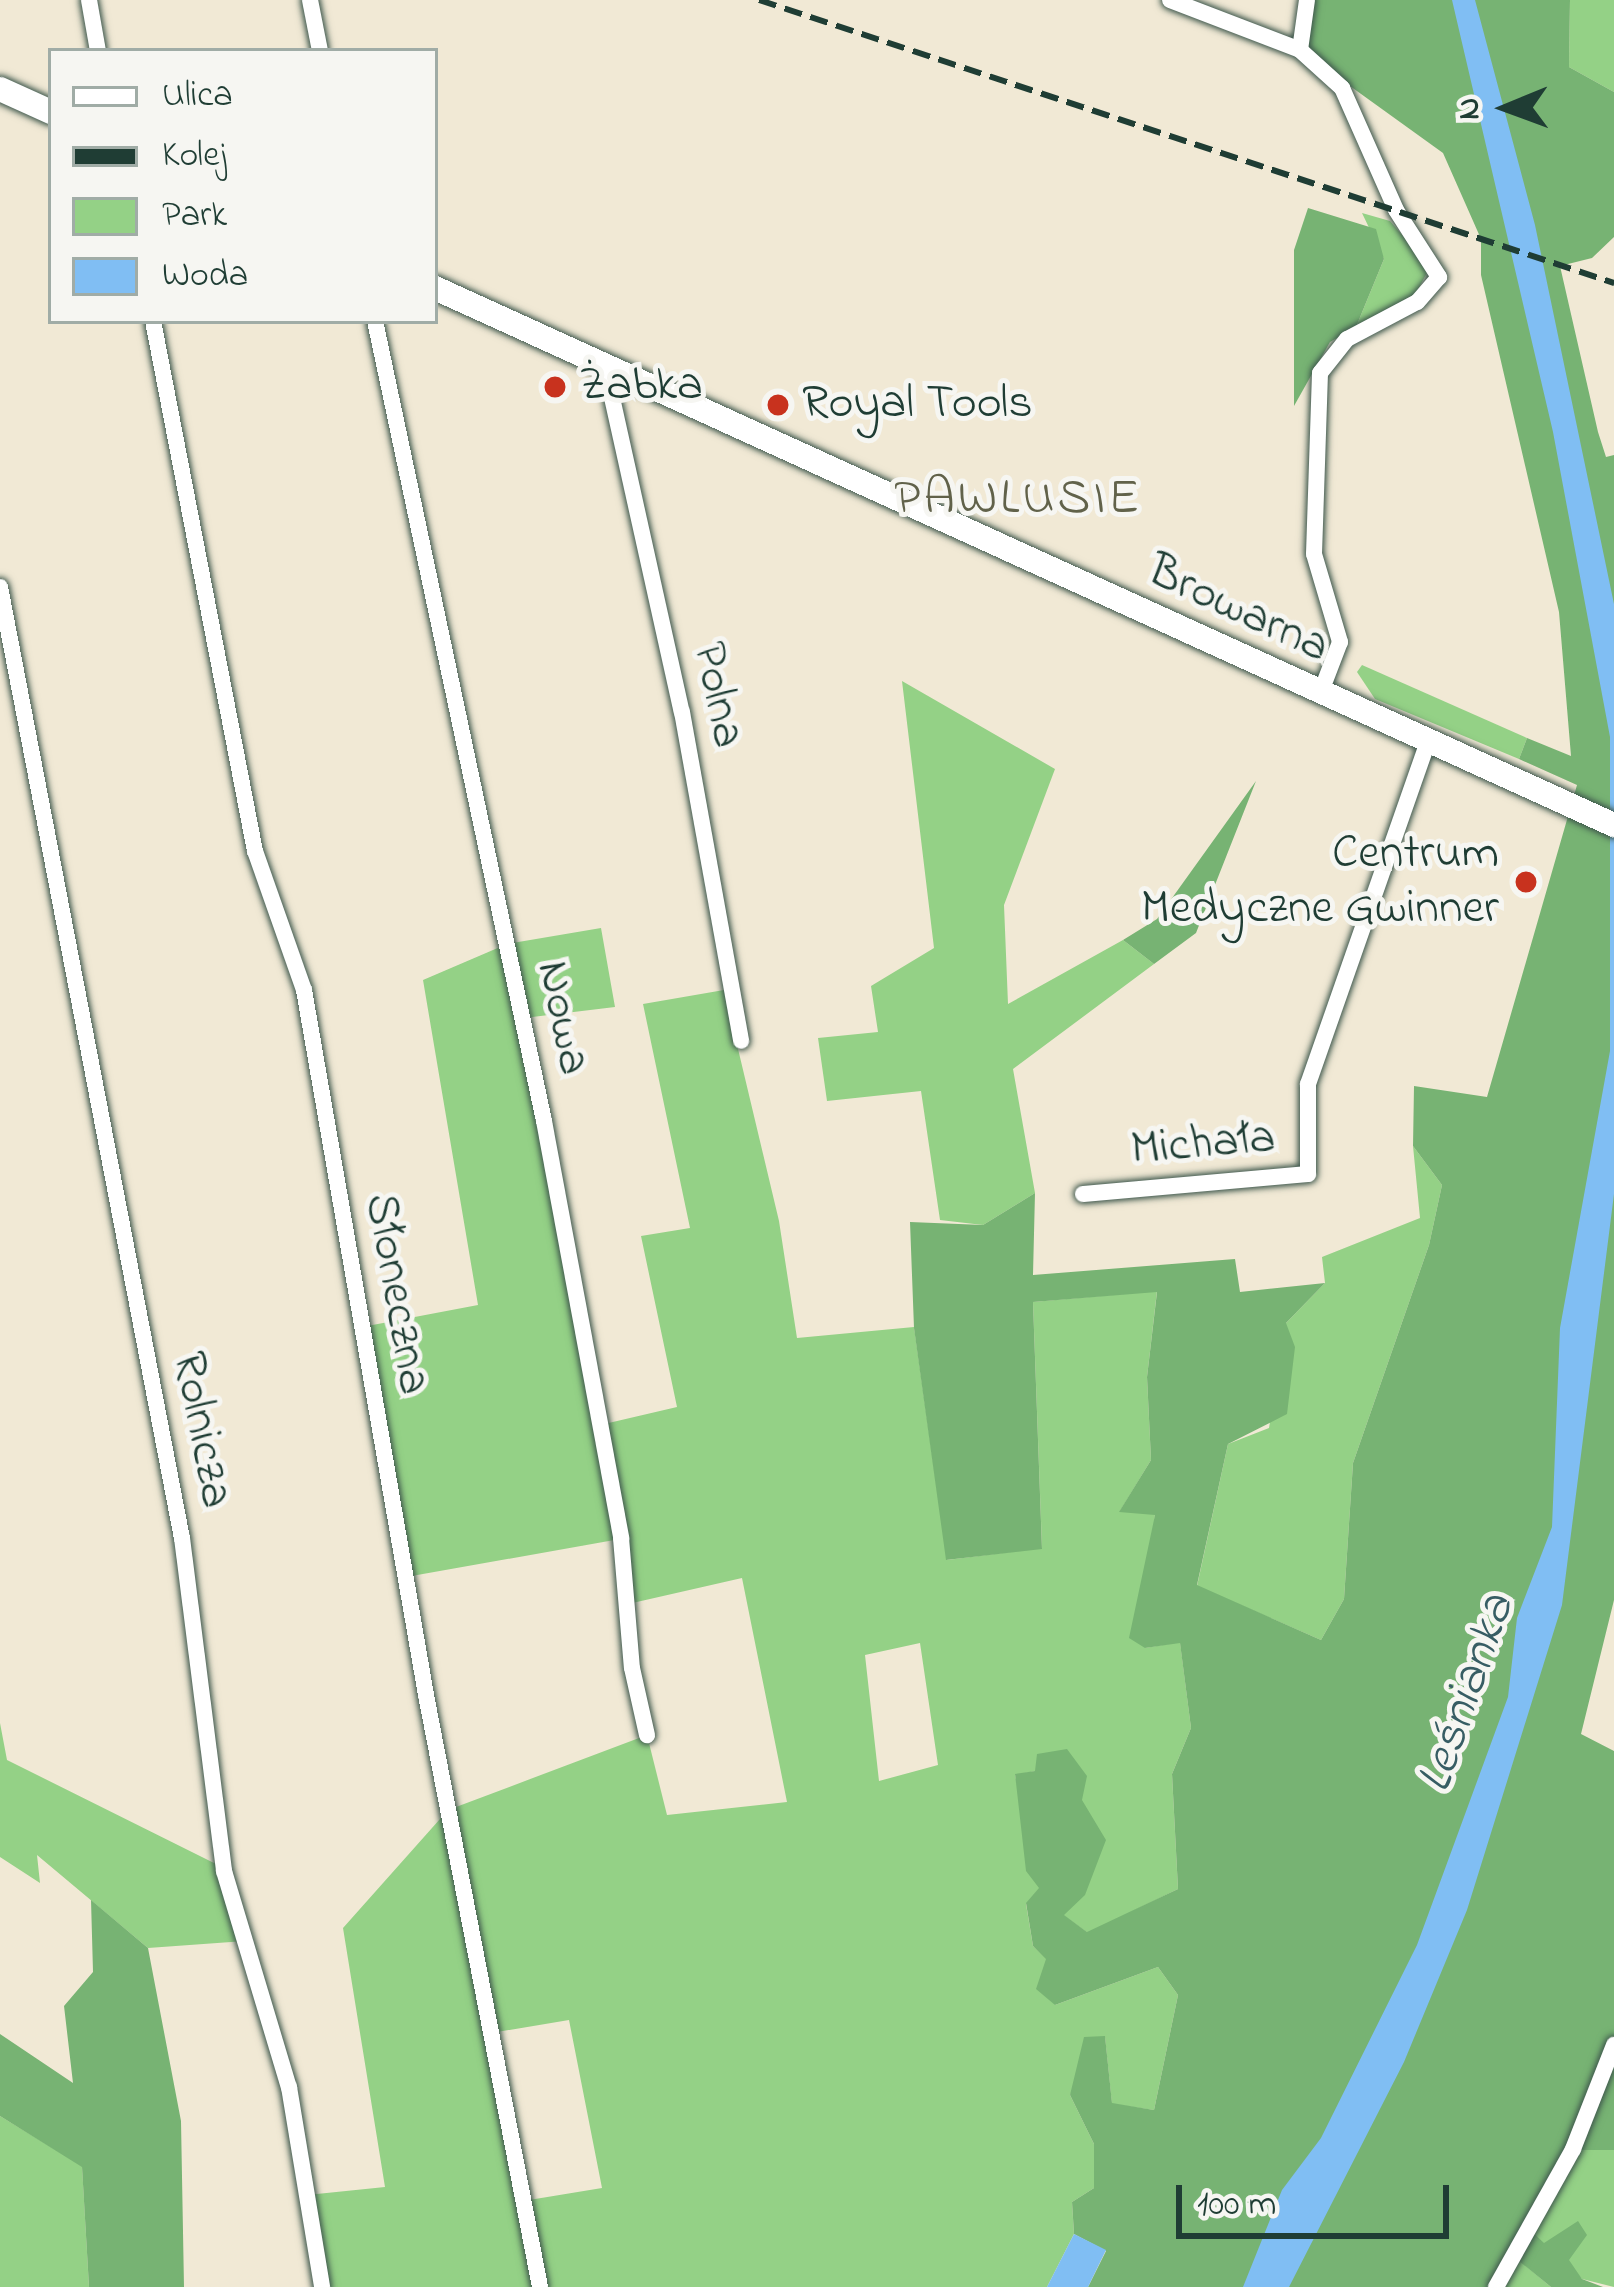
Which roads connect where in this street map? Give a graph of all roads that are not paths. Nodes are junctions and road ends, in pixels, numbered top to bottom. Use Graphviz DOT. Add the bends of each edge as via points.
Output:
graph roads {
  1 [pos="89,0"];
  2 [pos="310,0"];
  3 [pos="1170,0"];
  4 [pos="1307,0"];
  5 [pos="97,48"];
  6 [pos="319,48"];
  7 [pos="1300,50"];
  8 [pos="0,89"];
  9 [pos="48,111"];
  10 [pos="438,289"];
  11 [pos="154,324"];
  12 [pos="376,324"];
  13 [pos="605,366"];
  14 [pos="0,587"];
  15 [pos="1320,694"];
  16 [pos="1428,742"];
  17 [pos="1614,825"];
  18 [pos="741,1041"];
  19 [pos="1083,1194"];
  20 [pos="647,1735"];
  21 [pos="1614,2045"];
  22 [pos="322,2287"];
  23 [pos="540,2287"];
  24 [pos="1496,2287"];
  1 -- 5 [label="street"];
  2 -- 6 [label="street"];
  3 -- 7 [label="street"];
  4 -- 7 [label="street"];
  7 -- 15 [label="street" via="1342,88 1396,210 1439,277 1417,302 1347,339 1320,373 1314,554 1340,642"];
  8 -- 9 [label="street"];
  10 -- 13 [label="street, Browarna"];
  11 -- 23 [label="street, Słoneczna" via="255,851 304,990 426,1695"];
  12 -- 20 [label="street, Nowa" via="540,1100 621,1538 632,1668"];
  13 -- 15 [label="street, Browarna"];
  13 -- 18 [label="street, Polna" via="682,712"];
  14 -- 22 [label="street, Rolnicza" via="182,1538 224,1871 290,2087"];
  15 -- 16 [label="street, Browarna"];
  16 -- 17 [label="street, Browarna"];
  16 -- 19 [label="street, Michała" via="1308,1084 1308,1174"];
  21 -- 24 [label="street" via="1573,2149"];
}
